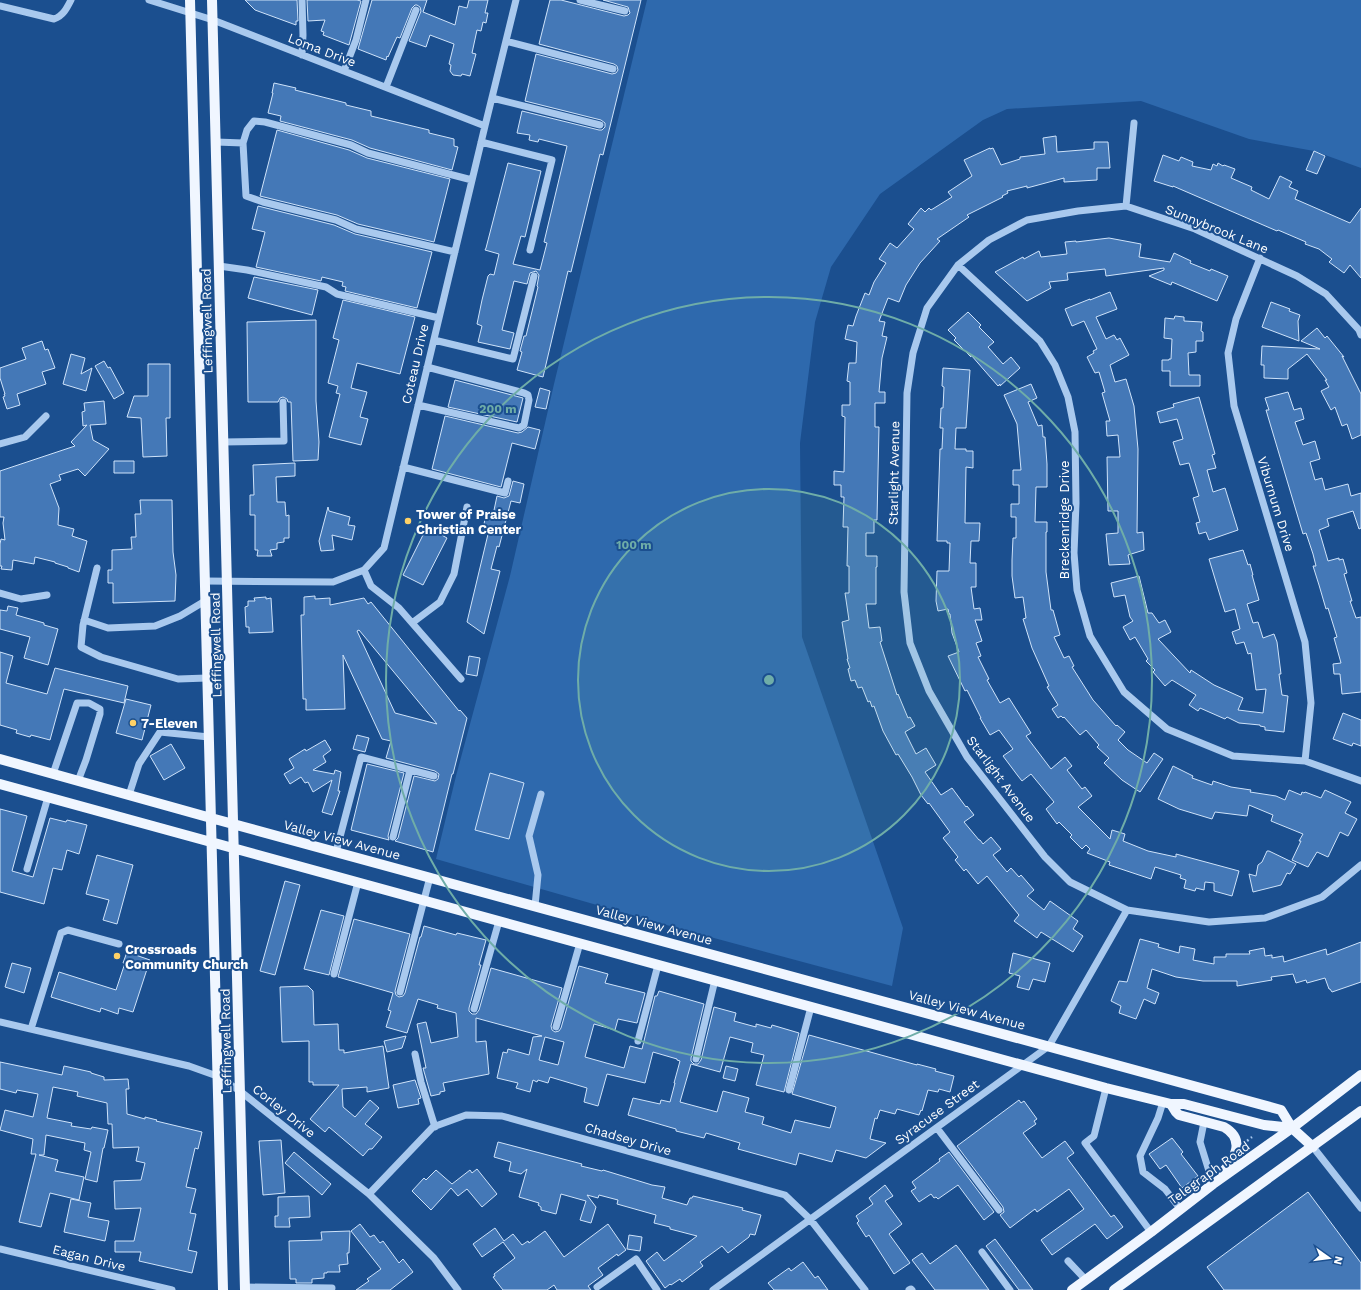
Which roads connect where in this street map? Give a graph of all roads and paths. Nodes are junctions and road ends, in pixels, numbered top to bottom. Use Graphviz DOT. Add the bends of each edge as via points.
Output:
graph roads {
  1 [pos="71,0"];
  2 [pos="149,0"];
  3 [pos="190,0"];
  4 [pos="212,0"];
  5 [pos="302,0"];
  6 [pos="366,0"];
  7 [pos="516,0"];
  8 [pos="580,0"];
  9 [pos="0,6"];
  10 [pos="416,10"];
  11 [pos="625,11"];
  12 [pos="190,12"];
  13 [pos="213,20"];
  14 [pos="506,41"];
  15 [pos="302,55"];
  16 [pos="613,68"];
  17 [pos="344,71"];
  18 [pos="386,88"];
  19 [pos="492,98"];
  20 [pos="1134,123"];
  21 [pos="600,125"];
  22 [pos="485,126"];
  23 [pos="216,142"];
  24 [pos="481,142"];
  25 [pos="243,143"];
  26 [pos="472,180"];
  27 [pos="1126,206"];
  28 [pos="530,250"];
  29 [pos="455,252"];
  30 [pos="1260,258"];
  31 [pos="958,265"];
  32 [pos="219,266"];
  33 [pos="534,276"];
  34 [pos="439,318"];
  35 [pos="1361,334"];
  36 [pos="434,340"];
  37 [pos="427,367"];
  38 [pos="283,402"];
  39 [pos="418,405"];
  40 [pos="46,416"];
  41 [pos="223,442"];
  42 [pos="0,444"];
  43 [pos="403,467"];
  44 [pos="508,481"];
  45 [pos="467,507"];
  46 [pos="97,568"];
  47 [pos="364,570"];
  48 [pos="205,581"];
  49 [pos="227,581"];
  50 [pos="0,593"];
  51 [pos="47,595"];
  52 [pos="205,601"];
  53 [pos="84,620"];
  54 [pos="412,623"];
  55 [pos="207,678"];
  56 [pos="461,679"];
  57 [pos="209,737"];
  58 [pos="0,759"];
  59 [pos="1305,761"];
  60 [pos="410,770"];
  61 [pos="53,774"];
  62 [pos="434,776"];
  63 [pos="78,781"];
  64 [pos="1361,781"];
  65 [pos="0,784"];
  66 [pos="541,794"];
  67 [pos="129,795"];
  68 [pos="48,797"];
  69 [pos="211,818"];
  70 [pos="233,824"];
  71 [pos="393,837"];
  72 [pos="212,842"];
  73 [pos="234,848"];
  74 [pos="336,852"];
  75 [pos="1361,865"];
  76 [pos="27,869"];
  77 [pos="430,877"];
  78 [pos="358,882"];
  79 [pos="424,900"];
  80 [pos="535,906"];
  81 [pos="1127,910"];
  82 [pos="498,921"];
  83 [pos="580,943"];
  84 [pos="119,944"];
  85 [pos="658,965"];
  86 [pos="334,974"];
  87 [pos="715,980"];
  88 [pos="400,992"];
  89 [pos="811,1007"];
  90 [pos="474,1009"];
  91 [pos="0,1022"];
  92 [pos="556,1027"];
  93 [pos="31,1029"];
  94 [pos="638,1041"];
  95 [pos="1049,1046"];
  96 [pos="415,1054"];
  97 [pos="696,1059"];
  98 [pos="1024,1066"];
  99 [pos="1361,1075"];
  100 [pos="217,1076"];
  101 [pos="1106,1088"];
  102 [pos="240,1090"];
  103 [pos="789,1090"];
  104 [pos="1167,1103"];
  105 [pos="1361,1111"];
  106 [pos="1204,1122"];
  107 [pos="435,1127"];
  108 [pos="937,1128"];
  109 [pos="1292,1128"];
  110 [pos="1252,1137"];
  111 [pos="1250,1143"];
  112 [pos="1313,1147"];
  113 [pos="1213,1184"];
  114 [pos="369,1194"];
  115 [pos="1361,1208"];
  116 [pos="999,1210"];
  117 [pos="1180,1210"];
  118 [pos="810,1219"];
  119 [pos="1151,1232"];
  120 [pos="0,1249"];
  121 [pos="982,1252"];
  122 [pos="1068,1261"];
  123 [pos="1086,1280"];
  124 [pos="597,1287"];
  125 [pos="332,1288"];
  126 [pos="245,1289"];
  127 [pos="172,1290"];
  128 [pos="223,1290"];
  129 [pos="458,1290"];
  130 [pos="657,1290"];
  131 [pos="713,1290"];
  132 [pos="865,1290"];
  133 [pos="1010,1290"];
  134 [pos="1072,1290"];
  135 [pos="1114,1290"];
  1 -- 9 [label="street" via="62,14 54,19"];
  2 -- 12 [label="street, Loma Drive"];
  3 -- 12 [label="main road, Leffingwell Road"];
  4 -- 13 [label="main road, Leffingwell Road"];
  5 -- 15 [label="street"];
  6 -- 17 [label="street" via="356,40"];
  7 -- 14 [label="street, Coteau Drive"];
  8 -- 11 [label="street"];
  10 -- 18 [label="street"];
  12 -- 13 [label="street, Loma Drive"];
  12 -- 48 [label="main road, Leffingwell Road"];
  13 -- 15 [label="street, Loma Drive"];
  13 -- 23 [label="main road, Leffingwell Road"];
  14 -- 16 [label="street"];
  14 -- 19 [label="street, Coteau Drive"];
  15 -- 17 [label="street, Loma Drive"];
  17 -- 18 [label="street, Loma Drive"];
  18 -- 22 [label="street, Loma Drive"];
  19 -- 21 [label="street"];
  19 -- 22 [label="street, Coteau Drive"];
  20 -- 27 [label="street"];
  22 -- 24 [label="street, Coteau Drive"];
  23 -- 25 [label="street"];
  23 -- 32 [label="main road, Leffingwell Road"];
  24 -- 26 [label="street, Coteau Drive"];
  24 -- 28 [label="street" via="552,160"];
  25 -- 26 [label="street" via="247,130 254,121 265,122 351,145 368,154"];
  25 -- 29 [label="street" via="246,196 336,220 356,229"];
  26 -- 29 [label="street, Coteau Drive"];
  27 -- 30 [label="street, Sunnybrook Lane" via="1195,229"];
  27 -- 31 [label="street, Sunnybrook Lane" via="1027,220 989,240"];
  29 -- 34 [label="street, Coteau Drive"];
  30 -- 35 [label="street, Sunnybrook Lane" via="1326,294"];
  30 -- 59 [label="street, Viburnum Drive" via="1236,318 1228,353 1234,406 1305,642 1311,703"];
  31 -- 59 [label="street, Breckenridge Drive" via="1040,341 1055,365 1068,397 1075,432 1074,553 1077,590 1090,636 1124,692 1167,729 1233,756"];
  31 -- 81 [label="street, Starlight Avenue" via="927,308 913,353 907,393 904,592 910,643 929,692 967,757 1044,857 1070,882"];
  32 -- 34 [label="street" via="326,287 337,294"];
  32 -- 41 [label="main road, Leffingwell Road"];
  33 -- 36 [label="street" via="514,359"];
  34 -- 36 [label="street, Coteau Drive"];
  36 -- 37 [label="street, Coteau Drive"];
  37 -- 39 [label="street, Coteau Drive"];
  37 -- 39 [label="street" via="528,395 524,425 519,428"];
  38 -- 41 [label="street" via="284,441"];
  39 -- 43 [label="street, Coteau Drive"];
  40 -- 42 [label="street" via="25,437"];
  41 -- 49 [label="main road, Leffingwell Road"];
  43 -- 44 [label="street" via="505,493"];
  43 -- 47 [label="street, Coteau Drive" via="384,548"];
  45 -- 54 [label="street" via="454,574 440,602"];
  46 -- 53 [label="street"];
  47 -- 49 [label="street, Coteau Drive" via="333,582"];
  47 -- 54 [label="street" via="371,586 399,608"];
  48 -- 49 [label="street, Coteau Drive"];
  48 -- 52 [label="main road, Leffingwell Road"];
  49 -- 70 [label="main road, Leffingwell Road"];
  50 -- 51 [label="street" via="21,598"];
  52 -- 53 [label="street" via="180,616 155,626 108,628"];
  52 -- 55 [label="main road, Leffingwell Road"];
  53 -- 55 [label="street" via="81,647 101,657 178,679"];
  54 -- 56 [label="street"];
  55 -- 57 [label="main road, Leffingwell Road"];
  57 -- 67 [label="street" via="160,732 139,764"];
  57 -- 69 [label="main road, Leffingwell Road"];
  58 -- 61 [label="main road, Valley View Avenue"];
  59 -- 64 [label="street, Breckenridge Drive"];
  60 -- 62 [label="street"];
  60 -- 71 [label="street"];
  60 -- 74 [label="street" via="361,757"];
  61 -- 63 [label="main road, Valley View Avenue"];
  61 -- 63 [label="street" via="76,703 89,703 100,709 100,714"];
  63 -- 67 [label="main road, Valley View Avenue"];
  65 -- 68 [label="main road"];
  66 -- 80 [label="street" via="529,836 538,875"];
  67 -- 69 [label="main road, Valley View Avenue"];
  68 -- 72 [label="main road"];
  68 -- 76 [label="street"];
  69 -- 70 [label="main road, Valley View Avenue"];
  69 -- 72 [label="main road, Leffingwell Road"];
  70 -- 73 [label="main road, Leffingwell Road"];
  70 -- 74 [label="main road, Valley View Avenue"];
  72 -- 73 [label="main road"];
  72 -- 100 [label="main road, Leffingwell Road"];
  73 -- 78 [label="main road"];
  73 -- 102 [label="main road, Leffingwell Road"];
  74 -- 77 [label="main road, Valley View Avenue"];
  75 -- 81 [label="street, Starlight Avenue" via="1322,897 1265,918 1209,922"];
  77 -- 79 [label="street"];
  77 -- 80 [label="main road, Valley View Avenue"];
  78 -- 79 [label="main road"];
  78 -- 86 [label="street"];
  79 -- 82 [label="main road"];
  79 -- 88 [label="street"];
  80 -- 95 [label="main road, Valley View Avenue"];
  81 -- 95 [label="street, Syracuse Street"];
  82 -- 83 [label="main road"];
  82 -- 90 [label="street"];
  83 -- 85 [label="main road"];
  83 -- 92 [label="street"];
  84 -- 93 [label="street" via="68,930 62,933"];
  85 -- 87 [label="main road"];
  85 -- 94 [label="street"];
  87 -- 89 [label="main road"];
  87 -- 97 [label="street"];
  89 -- 98 [label="main road"];
  89 -- 103 [label="street"];
  91 -- 93 [label="street, Corley Drive"];
  93 -- 100 [label="street, Corley Drive" via="189,1066"];
  95 -- 98 [label="street, Syracuse Street"];
  95 -- 109 [label="main road, Valley View Avenue" via="1281,1110"];
  96 -- 107 [label="street"];
  98 -- 101 [label="main road"];
  98 -- 108 [label="street, Syracuse Street"];
  99 -- 109 [label="main road, Telegraph Road"];
  100 -- 102 [label="street, Corley Drive"];
  100 -- 128 [label="main road, Leffingwell Road"];
  101 -- 104 [label="main road"];
  101 -- 119 [label="street" via="1094,1136 1085,1143"];
  102 -- 114 [label="street, Corley Drive"];
  102 -- 126 [label="main road, Leffingwell Road"];
  104 -- 106 [label="main road" via="1180,1115"];
  104 -- 109 [label="main road" via="1184,1104 1264,1125"];
  104 -- 117 [label="street" via="1140,1156 1143,1172 1165,1189"];
  105 -- 112 [label="main road"];
  106 -- 113 [label="street" via="1200,1142"];
  106 -- 113 [label="main road" via="1224,1127 1230,1131 1236,1142 1236,1153 1231,1164"];
  107 -- 114 [label="street, Chadsey Drive"];
  107 -- 118 [label="street, Chadsey Drive" via="466,1115 502,1116 786,1195"];
  108 -- 116 [label="street"];
  108 -- 118 [label="street, Syracuse Street"];
  109 -- 112 [label="main road, Valley View Avenue"];
  109 -- 113 [label="main road, Telegraph Road"];
  110 -- 111 [label="path" via="1246,1141"];
  112 -- 115 [label="street, Valley View Avenue"];
  112 -- 135 [label="main road"];
  113 -- 117 [label="main road, Telegraph Road"];
  114 -- 129 [label="street, Corley Drive" via="434,1258"];
  117 -- 119 [label="main road, Telegraph Road"];
  118 -- 131 [label="street, Syracuse Street"];
  118 -- 132 [label="street, Chadsey Drive"];
  119 -- 123 [label="main road, Telegraph Road"];
  120 -- 127 [label="street, Eagan Drive"];
  121 -- 133 [label="street"];
  122 -- 123 [label="street"];
  123 -- 134 [label="main road, Telegraph Road"];
  124 -- 130 [label="street" via="636,1259"];
  125 -- 126 [label="street"];
}
